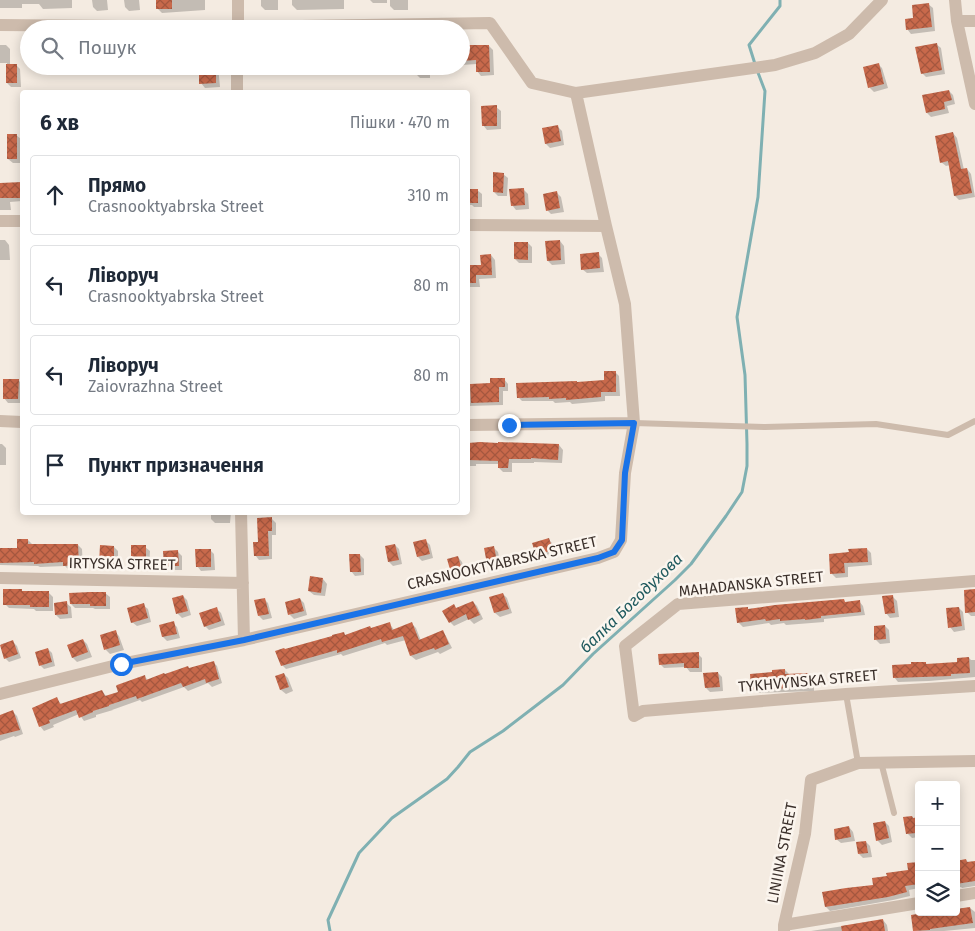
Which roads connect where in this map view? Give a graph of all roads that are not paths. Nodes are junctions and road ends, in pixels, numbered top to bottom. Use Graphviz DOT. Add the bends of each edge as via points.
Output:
graph roads {
  1 [pos="238,0"];
  2 [pos="882,0"];
  3 [pos="955,0"];
  4 [pos="238,20"];
  5 [pos="957,21"];
  6 [pos="975,21"];
  7 [pos="470,23"];
  8 [pos="0,25"];
  9 [pos="20,25"];
  10 [pos="237,75"];
  11 [pos="237,90"];
  12 [pos="576,93"];
  13 [pos="975,104"];
  14 [pos="0,221"];
  15 [pos="20,221"];
  16 [pos="470,225"];
  17 [pos="606,226"];
  18 [pos="975,421"];
  19 [pos="0,422"];
  20 [pos="20,422"];
  21 [pos="634,423"];
  22 [pos="470,425"];
  23 [pos="241,515"];
  24 [pos="0,578"];
  25 [pos="975,581"];
  26 [pos="243,583"];
  27 [pos="244,640"];
  28 [pos="975,686"];
  29 [pos="0,694"];
  30 [pos="846,694"];
  31 [pos="644,711"];
  32 [pos="975,761"];
  33 [pos="881,762"];
  34 [pos="858,763"];
  35 [pos="894,813"];
  36 [pos="975,893"];
  37 [pos="960,895"];
  38 [pos="915,903"];
  39 [pos="784,928"];
  1 -- 4 [label="street"];
  2 -- 12 [label="street" via="849,34 815,53 774,65"];
  3 -- 5 [label="street"];
  5 -- 6 [label="street"];
  5 -- 13 [label="street"];
  7 -- 12 [label="street" via="490,23 532,83"];
  8 -- 9 [label="street"];
  10 -- 11 [label="street"];
  12 -- 17 [label="street, CRASNOOKTYABRSKA STREET"];
  14 -- 15 [label="street"];
  16 -- 17 [label="street"];
  17 -- 21 [label="street, CRASNOOKTYABRSKA STREET" via="625,304"];
  18 -- 21 [label="lane" via="948,435 876,424 765,427"];
  19 -- 20 [label="street"];
  21 -- 22 [label="street"];
  21 -- 27 [label="street, CRASNOOKTYABRSKA STREET" via="625,473 622,540 614,552"];
  23 -- 26 [label="street"];
  24 -- 26 [label="street, IRTYSKA STREET"];
  25 -- 31 [label="street, MAHADANSKA STREET" via="678,604 625,646 634,716"];
  26 -- 27 [label="street"];
  27 -- 29 [label="street, CRASNOOKTYABRSKA STREET" via="121,664"];
  28 -- 30 [label="street, TYKHVYNSKA STREET"];
  30 -- 31 [label="street, TYKHVYNSKA STREET"];
  30 -- 34 [label="lane"];
  32 -- 33 [label="street"];
  33 -- 34 [label="street"];
  33 -- 35 [label="lane"];
  34 -- 39 [label="street, LINIINA STREET" via="811,780 805,834"];
  36 -- 37 [label="street"];
  38 -- 39 [label="street"];
}
